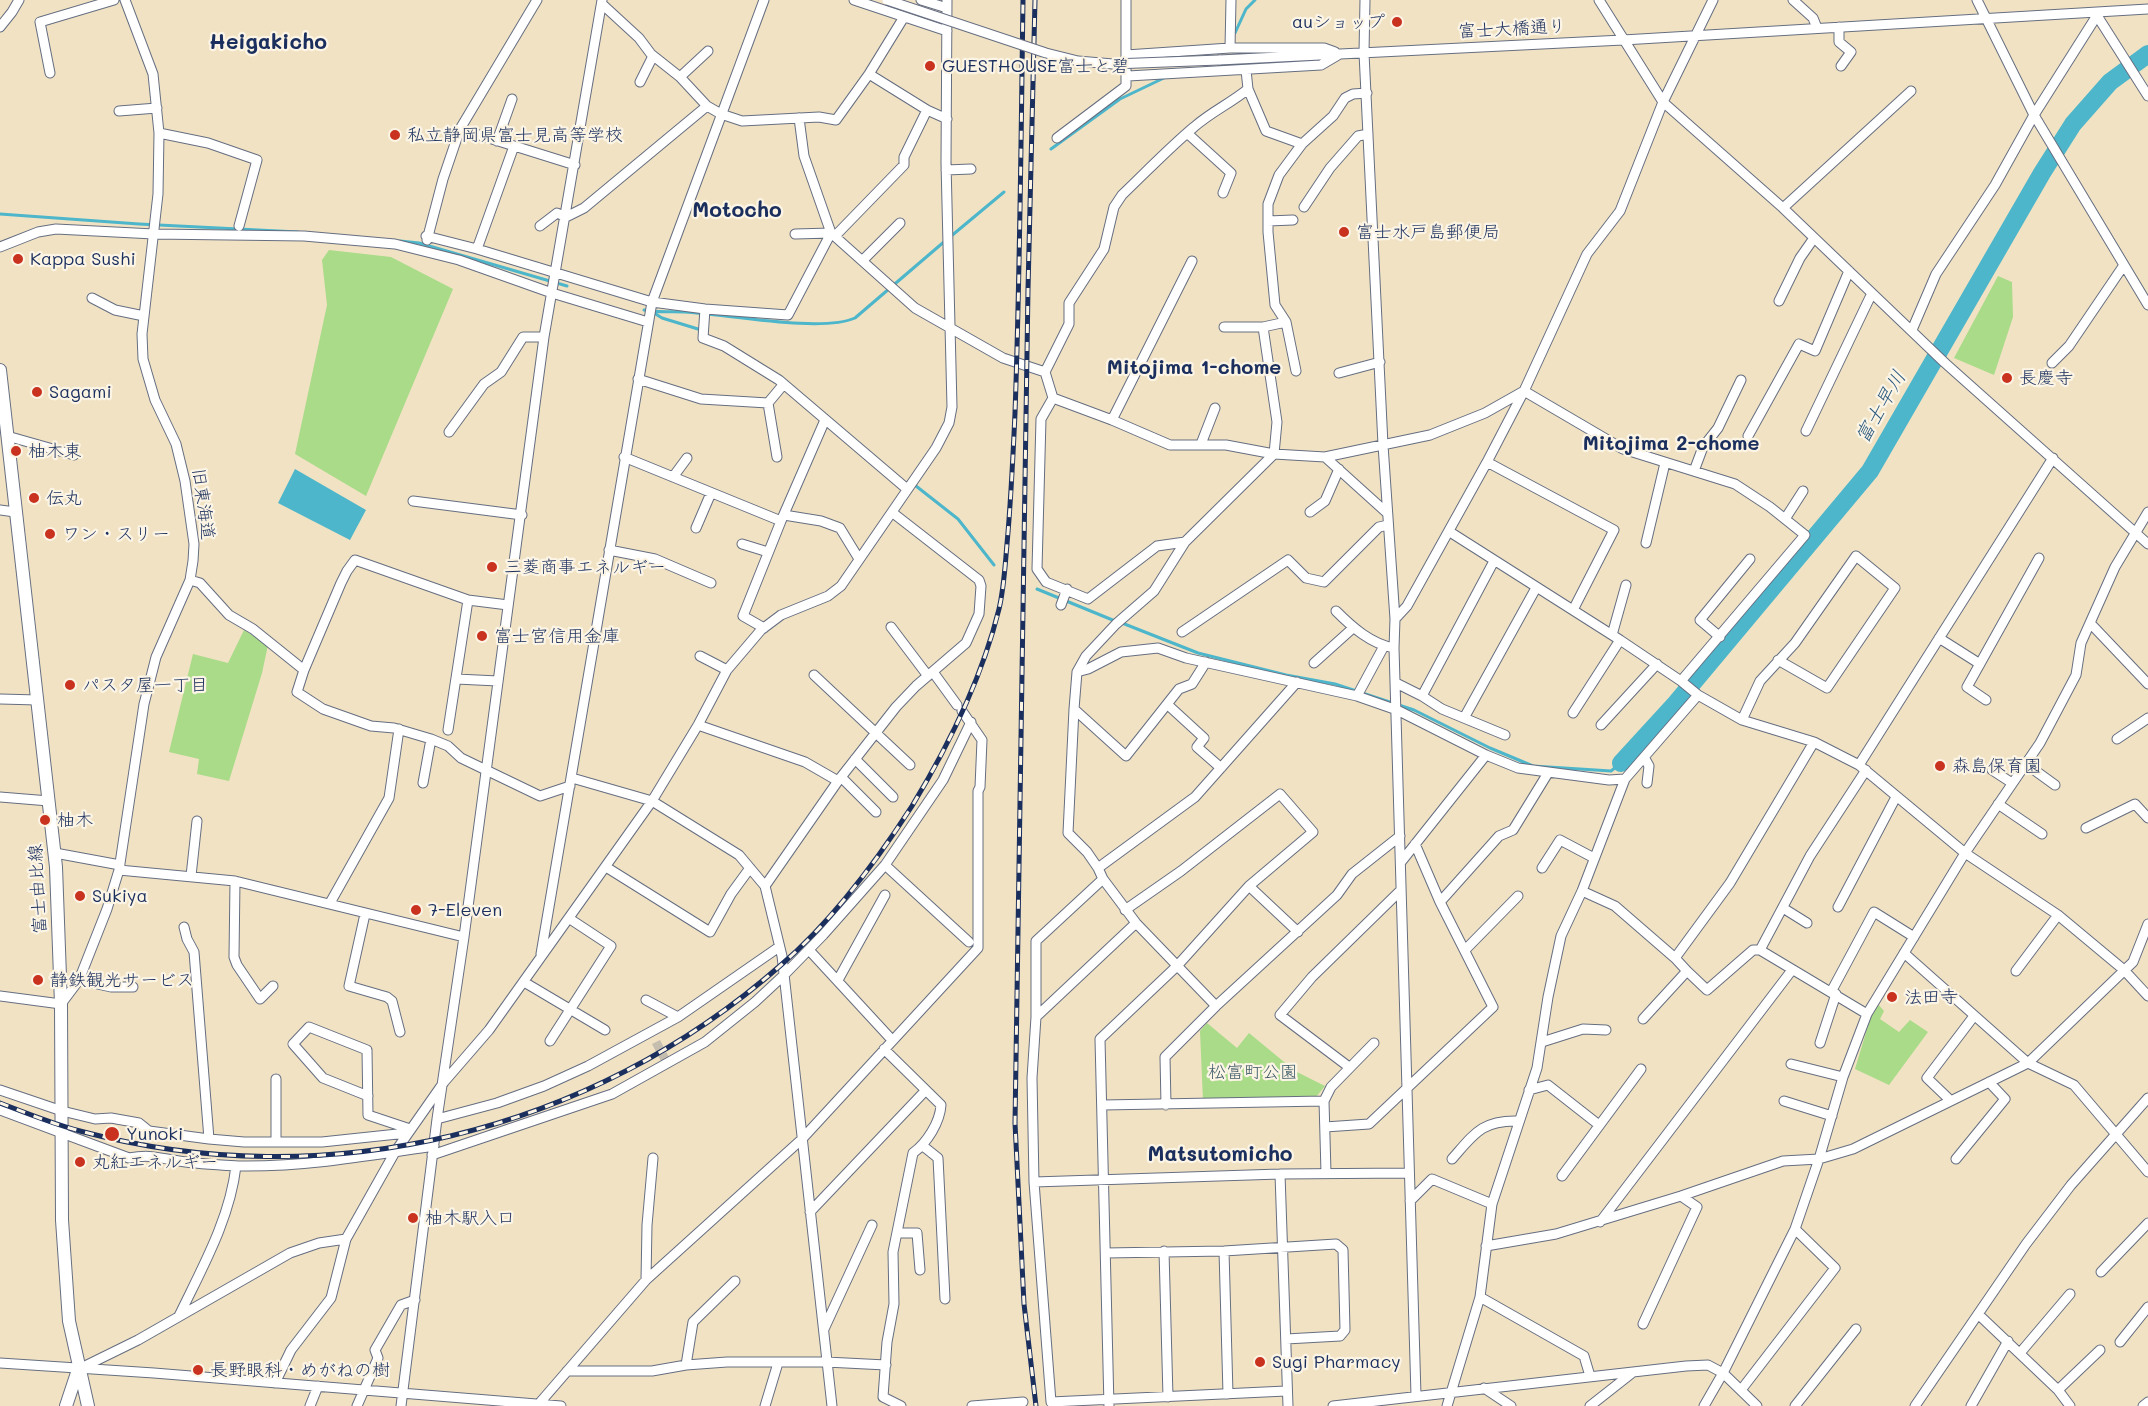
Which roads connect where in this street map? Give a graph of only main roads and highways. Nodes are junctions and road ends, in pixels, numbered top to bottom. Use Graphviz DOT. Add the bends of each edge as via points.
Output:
graph roads {
  1 [pos="0,370"];
  2 [pos="79,1369"];
  3 [pos="66,1406"];
  4 [pos="88,1406"];
  1 -- 2 [label="main road, 富士由比線" via="55,853 61,1004 62,1220 69,1321"];
  2 -- 3 [label="main road"];
  2 -- 4 [label="main road, 富士由比線"];
}
